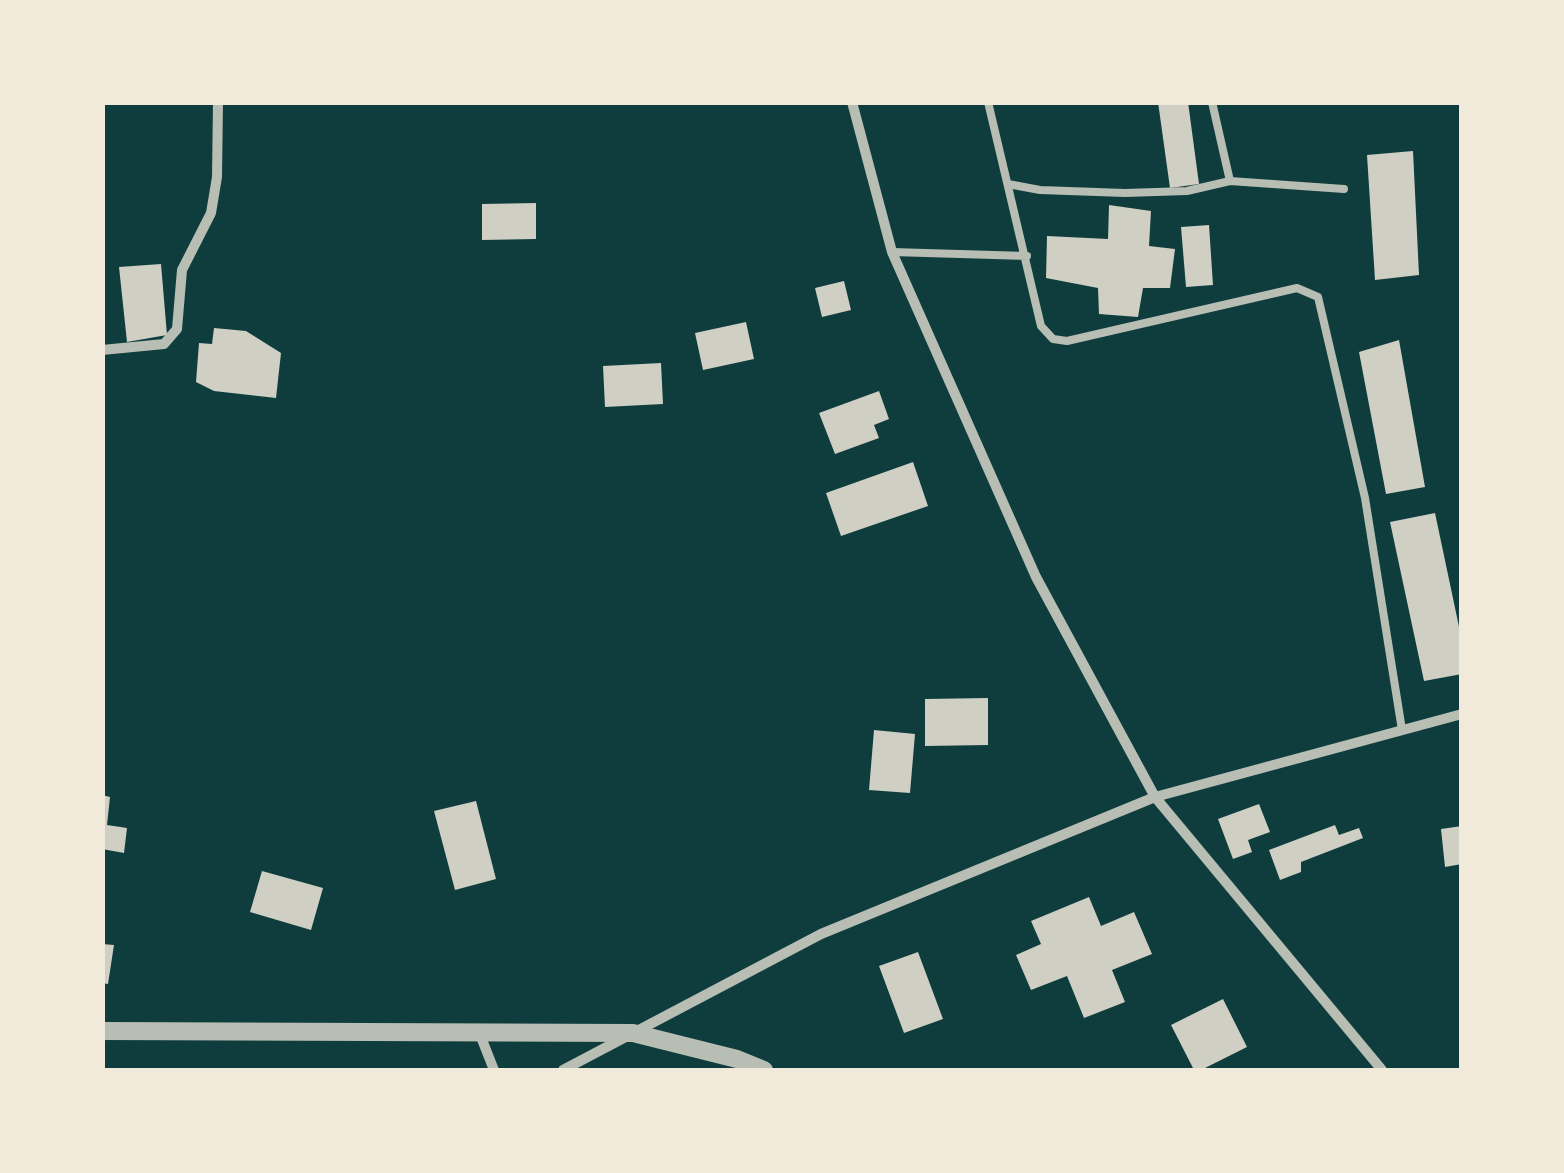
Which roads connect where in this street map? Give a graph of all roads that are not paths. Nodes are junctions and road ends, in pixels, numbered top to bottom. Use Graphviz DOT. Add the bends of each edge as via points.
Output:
graph roads {
  1 [pos="218,102"];
  2 [pos="852,102"];
  3 [pos="988,102"];
  4 [pos="1212,102"];
  5 [pos="1230,181"];
  6 [pos="1008,184"];
  7 [pos="1344,189"];
  8 [pos="892,252"];
  9 [pos="1027,256"];
  10 [pos="102,350"];
  11 [pos="1462,714"];
  12 [pos="1402,730"];
  13 [pos="1155,798"];
  14 [pos="102,1031"];
  15 [pos="478,1031"];
  16 [pos="633,1033"];
  17 [pos="494,1070"];
  18 [pos="563,1070"];
  19 [pos="764,1070"];
  20 [pos="1382,1070"];
  1 -- 10 [label="street" via="211,213 182,270 177,329 164,344"];
  2 -- 8 [label="street"];
  3 -- 6 [label="lane"];
  4 -- 5 [label="lane"];
  5 -- 6 [label="lane" via="1187,191 1125,193"];
  5 -- 7 [label="lane"];
  6 -- 9 [label="lane"];
  8 -- 9 [label="lane"];
  8 -- 13 [label="street" via="1036,577"];
  9 -- 12 [label="lane" via="1041,326 1066,341 1297,288 1318,297 1364,498"];
  11 -- 12 [label="street"];
  12 -- 13 [label="street"];
  13 -- 16 [label="street" via="820,934"];
  13 -- 20 [label="street"];
  14 -- 15 [label="street"];
  15 -- 16 [label="street"];
  15 -- 17 [label="street"];
  16 -- 18 [label="street"];
  16 -- 19 [label="street"];
}
